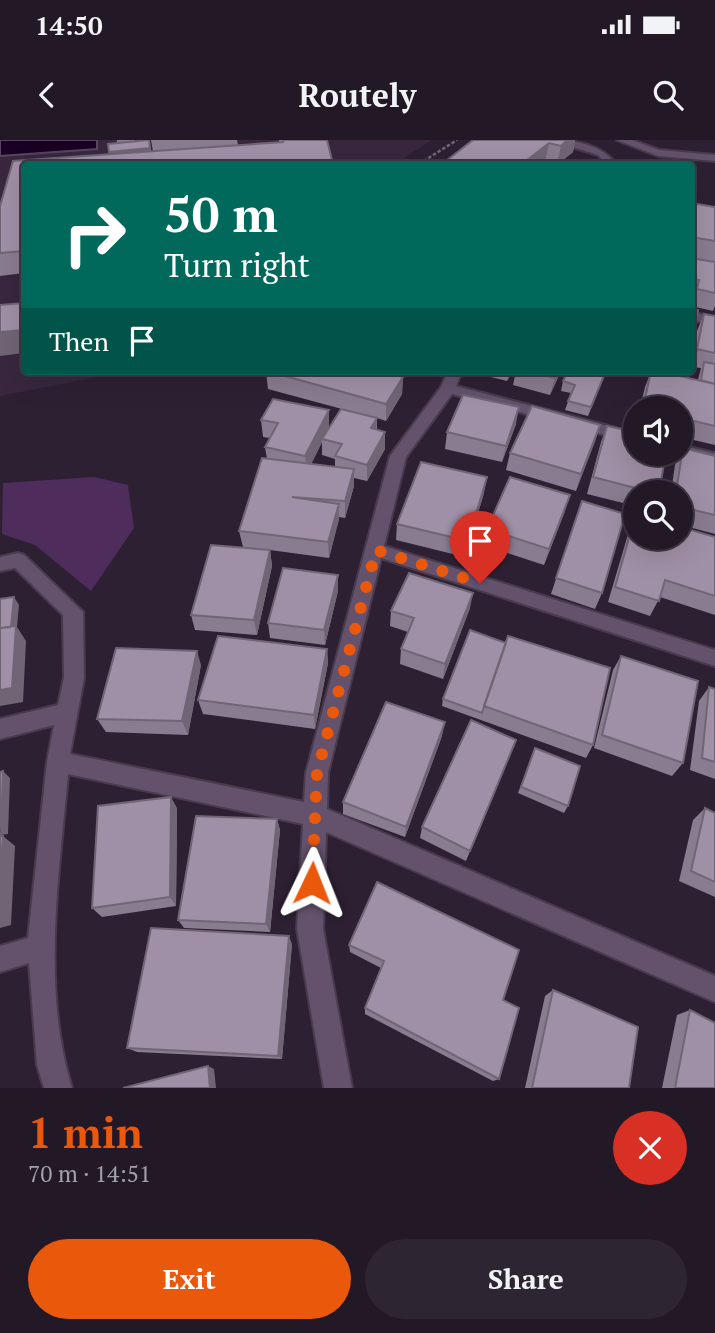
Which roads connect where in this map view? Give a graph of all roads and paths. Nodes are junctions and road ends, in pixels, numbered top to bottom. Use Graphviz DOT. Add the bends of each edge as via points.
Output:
graph roads {
  1 [pos="457,140"];
  2 [pos="555,140"];
  3 [pos="622,140"];
  4 [pos="709,144"];
  5 [pos="658,153"];
  6 [pos="715,158"];
  7 [pos="424,161"];
  8 [pos="609,161"];
  9 [pos="655,161"];
  10 [pos="695,317"];
  11 [pos="715,321"];
  12 [pos="451,379"];
  13 [pos="623,434"];
  14 [pos="693,453"];
  15 [pos="715,459"];
  16 [pos="376,550"];
  17 [pos="0,564"];
  18 [pos="715,658"];
  19 [pos="68,712"];
  20 [pos="0,729"];
  21 [pos="58,762"];
  22 [pos="314,815"];
  23 [pos="40,947"];
  24 [pos="0,960"];
  25 [pos="715,989"];
  26 [pos="58,1088"];
  27 [pos="338,1088"];
  1 -- 7 [label="path"];
  2 -- 8 [label="street" via="602,153"];
  3 -- 5 [label="street"];
  4 -- 5 [label="street"];
  5 -- 6 [label="street"];
  5 -- 9 [label="street"];
  10 -- 11 [label="street"];
  12 -- 13 [label="street"];
  12 -- 16 [label="street" via="398,456"];
  14 -- 15 [label="street"];
  16 -- 18 [label="street"];
  16 -- 22 [label="street" via="317,773"];
  17 -- 19 [label="street" via="18,560 73,612 74,678"];
  19 -- 20 [label="street"];
  19 -- 21 [label="street"];
  21 -- 22 [label="street"];
  21 -- 23 [label="street"];
  22 -- 25 [label="street"];
  22 -- 27 [label="street" via="310,929"];
  23 -- 24 [label="street"];
  23 -- 26 [label="street" via="51,1065"];
}
